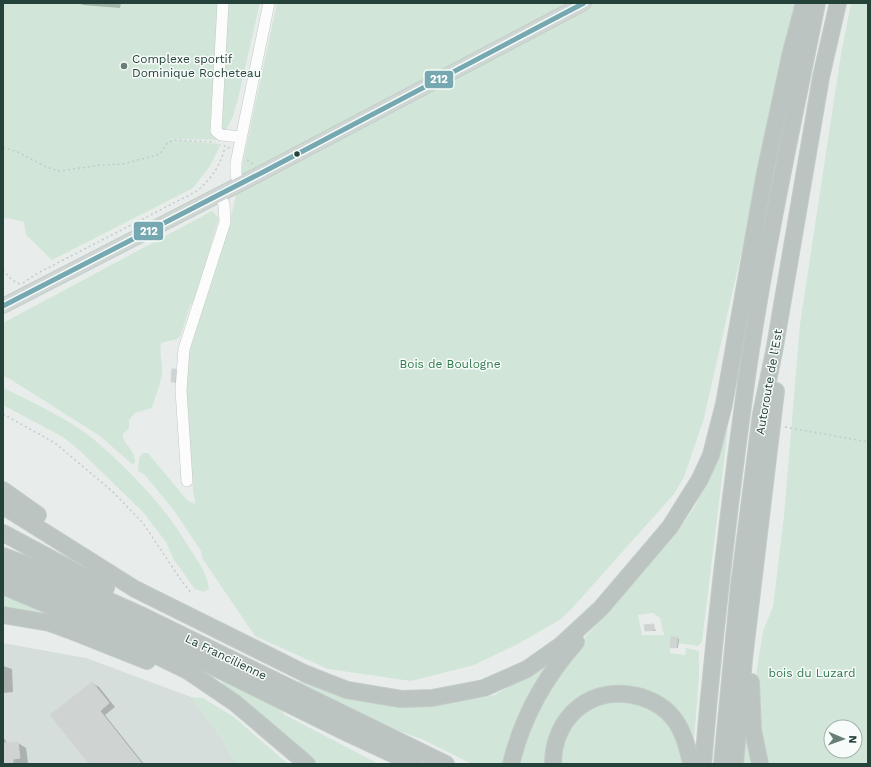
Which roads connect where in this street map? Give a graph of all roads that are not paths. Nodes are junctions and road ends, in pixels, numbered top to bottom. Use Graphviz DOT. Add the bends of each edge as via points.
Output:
graph roads {
  1 [pos="223,3"];
  2 [pos="269,3"];
  3 [pos="584,3"];
  4 [pos="804,3"];
  5 [pos="817,3"];
  6 [pos="838,3"];
  7 [pos="241,137"];
  8 [pos="239,184"];
  9 [pos="219,194"];
  10 [pos="3,306"];
  11 [pos="774,352"];
  12 [pos="187,481"];
  13 [pos="3,490"];
  14 [pos="3,506"];
  15 [pos="3,532"];
  16 [pos="3,556"];
  17 [pos="96,564"];
  18 [pos="3,570"];
  19 [pos="3,586"];
  20 [pos="752,593"];
  21 [pos="601,608"];
  22 [pos="3,615"];
  23 [pos="170,630"];
  24 [pos="218,692"];
  25 [pos="340,730"];
  26 [pos="307,764"];
  27 [pos="392,764"];
  28 [pos="414,764"];
  29 [pos="446,764"];
  30 [pos="511,764"];
  31 [pos="553,764"];
  32 [pos="691,764"];
  33 [pos="702,764"];
  34 [pos="722,764"];
  35 [pos="735,764"];
  36 [pos="760,764"];
  1 -- 7 [label="street" via="216,131 222,135"];
  2 -- 7 [label="street"];
  3 -- 8 [label="main road"];
  4 -- 21 [label="highway" via="765,173 724,404 711,456 686,504 670,527"];
  5 -- 33 [label="highway, Autoroute de l’Est" via="768,248 747,375 714,636"];
  6 -- 11 [label="highway, Autoroute de l’Est" via="821,77"];
  7 -- 8 [label="street" via="235,170"];
  8 -- 9 [label="main road"];
  9 -- 10 [label="main road"];
  9 -- 12 [label="street" via="224,204 224,222 184,349 181,390"];
  11 -- 20 [label="highway" via="777,377"];
  11 -- 34 [label="highway, Autoroute de l’Est" via="761,414 739,586"];
  13 -- 17 [label="highway" via="88,551"];
  14 -- 17 [label="highway"];
  15 -- 23 [label="highway" via="157,615"];
  16 -- 23 [label="highway, La Francilienne" via="43,571"];
  17 -- 21 [label="highway" via="135,589 306,674 347,690 401,699 448,696 484,688 511,677 561,645"];
  18 -- 25 [label="highway, La Francilienne" via="91,606"];
  19 -- 24 [label="highway" via="168,660"];
  20 -- 35 [label="highway"];
  20 -- 36 [label="highway" via="756,608 751,663 751,708"];
  21 -- 30 [label="highway" via="594,622 557,665 540,691 525,722"];
  22 -- 24 [label="highway" via="50,623 157,666 205,689"];
  23 -- 29 [label="highway, La Francilienne"];
  24 -- 26 [label="highway" via="241,708"];
  25 -- 27 [label="highway" via="354,742"];
  25 -- 28 [label="highway"];
  31 -- 32 [label="highway" via="560,729 574,711 592,699 623,693 647,699 662,707 674,718 685,738"];
}
